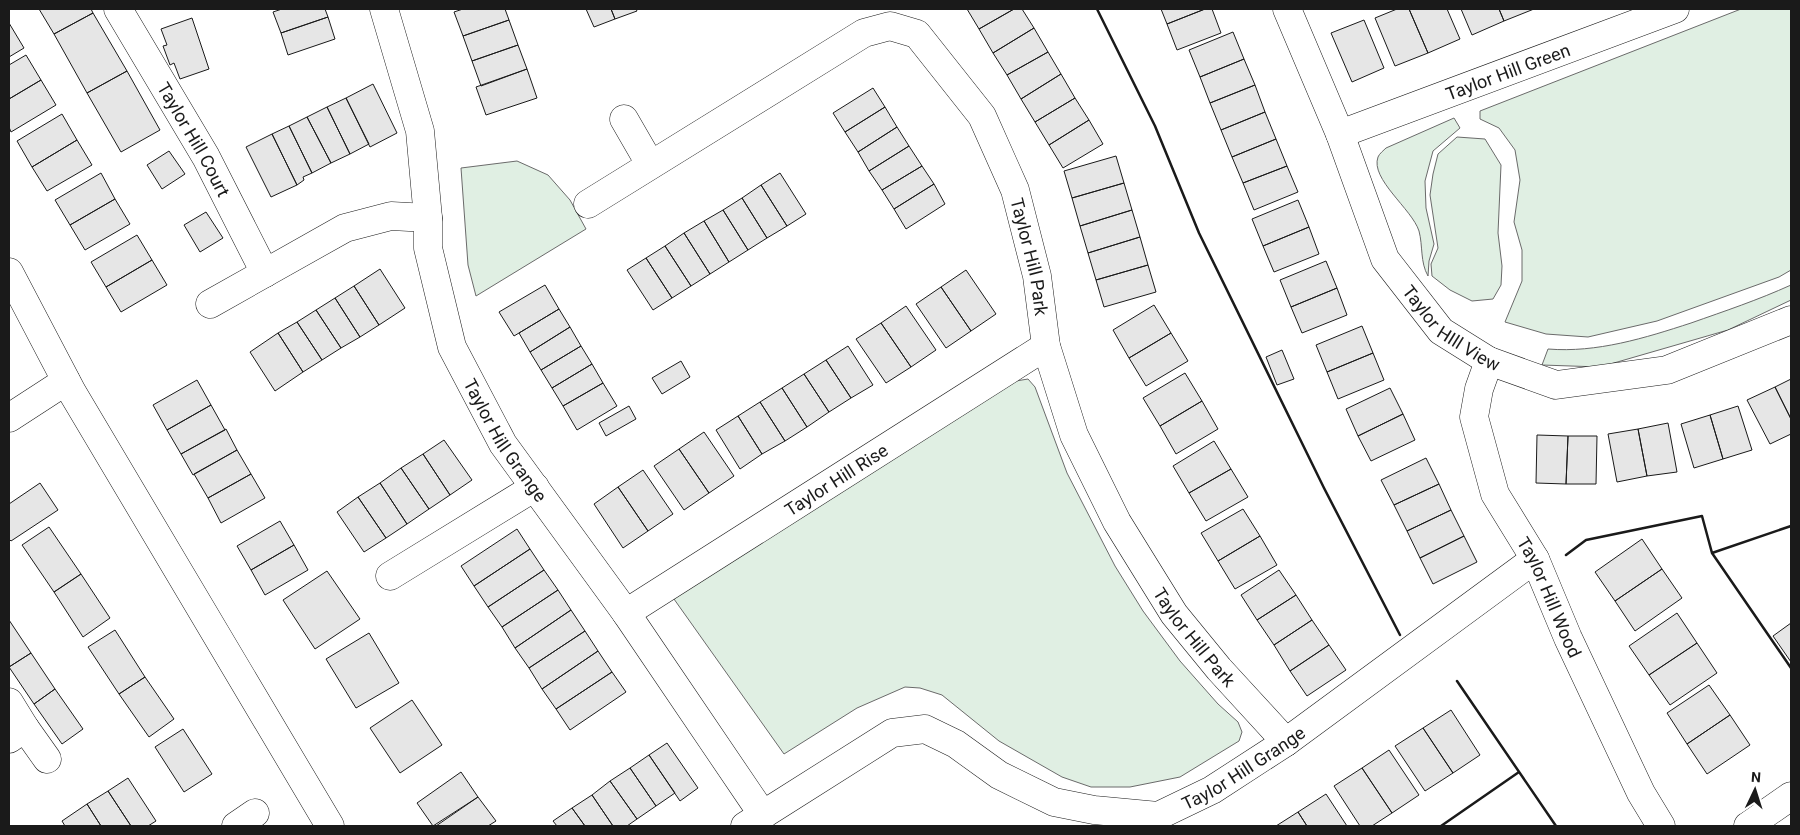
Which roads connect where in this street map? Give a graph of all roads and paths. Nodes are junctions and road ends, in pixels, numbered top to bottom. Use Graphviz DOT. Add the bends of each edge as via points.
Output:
graph roads {
  1 [pos="118,9"];
  2 [pos="384,9"];
  3 [pos="1287,9"];
  4 [pos="1675,9"];
  5 [pos="624,119"];
  6 [pos="1340,134"];
  7 [pos="650,164"];
  8 [pos="588,204"];
  9 [pos="428,218"];
  10 [pos="9,272"];
  11 [pos="265,273"];
  12 [pos="210,304"];
  13 [pos="1791,320"];
  14 [pos="1046,346"];
  15 [pos="1489,361"];
  16 [pos="66,381"];
  17 [pos="9,418"];
  18 [pos="535,487"];
  19 [pos="1535,559"];
  20 [pos="390,576"];
  21 [pos="626,613"];
  22 [pos="9,702"];
  23 [pos="17,733"];
  24 [pos="1286,742"];
  25 [pos="47,760"];
  26 [pos="1791,796"];
  27 [pos="754,821"];
  28 [pos="330,826"];
  29 [pos="1662,826"];
  30 [pos="1748,826"];
  1 -- 11 [label="street, Taylor Hill Court" via="206,157"];
  2 -- 9 [label="street, Taylor Hill Grange" via="420,131"];
  3 -- 6 [label="street, Taylor HIll View"];
  4 -- 6 [label="street, Taylor Hill Green"];
  5 -- 7 [label="street"];
  6 -- 15 [label="street, Taylor HIll View" via="1385,259 1441,331"];
  7 -- 8 [label="street, Taylor Hill Park"];
  7 -- 14 [label="street, Taylor Hill Park" via="864,33 890,26 917,34 982,116 1014,190 1037,276"];
  9 -- 11 [label="street" via="391,216 346,228"];
  9 -- 18 [label="street, Taylor Hill Grange" via="428,248 452,347 503,444"];
  10 -- 16 [label="street"];
  11 -- 12 [label="street"];
  13 -- 15 [label="street, Taylor HIll View" via="1668,370 1556,385"];
  14 -- 21 [label="street, Taylor Hill Rise"];
  14 -- 24 [label="street, Taylor Hill Park" via="1074,435 1117,522 1174,614"];
  15 -- 19 [label="street, Taylor Hill Wood" via="1474,417 1495,494"];
  16 -- 17 [label="street"];
  16 -- 28 [label="street"];
  18 -- 20 [label="street"];
  18 -- 21 [label="street, Taylor Hill Grange"];
  19 -- 24 [label="street, Taylor Hill Grange"];
  19 -- 29 [label="street, Taylor Hill Wood" via="1641,794"];
  21 -- 27 [label="street, Taylor Hill Grange"];
  22 -- 23 [label="street"];
  23 -- 25 [label="street"];
  24 -- 27 [label="street, Taylor Hill Grange" via="1212,790 1158,816 1094,810 1054,802 999,775 956,744 925,729 892,733"];
  26 -- 30 [label="street"];
}
